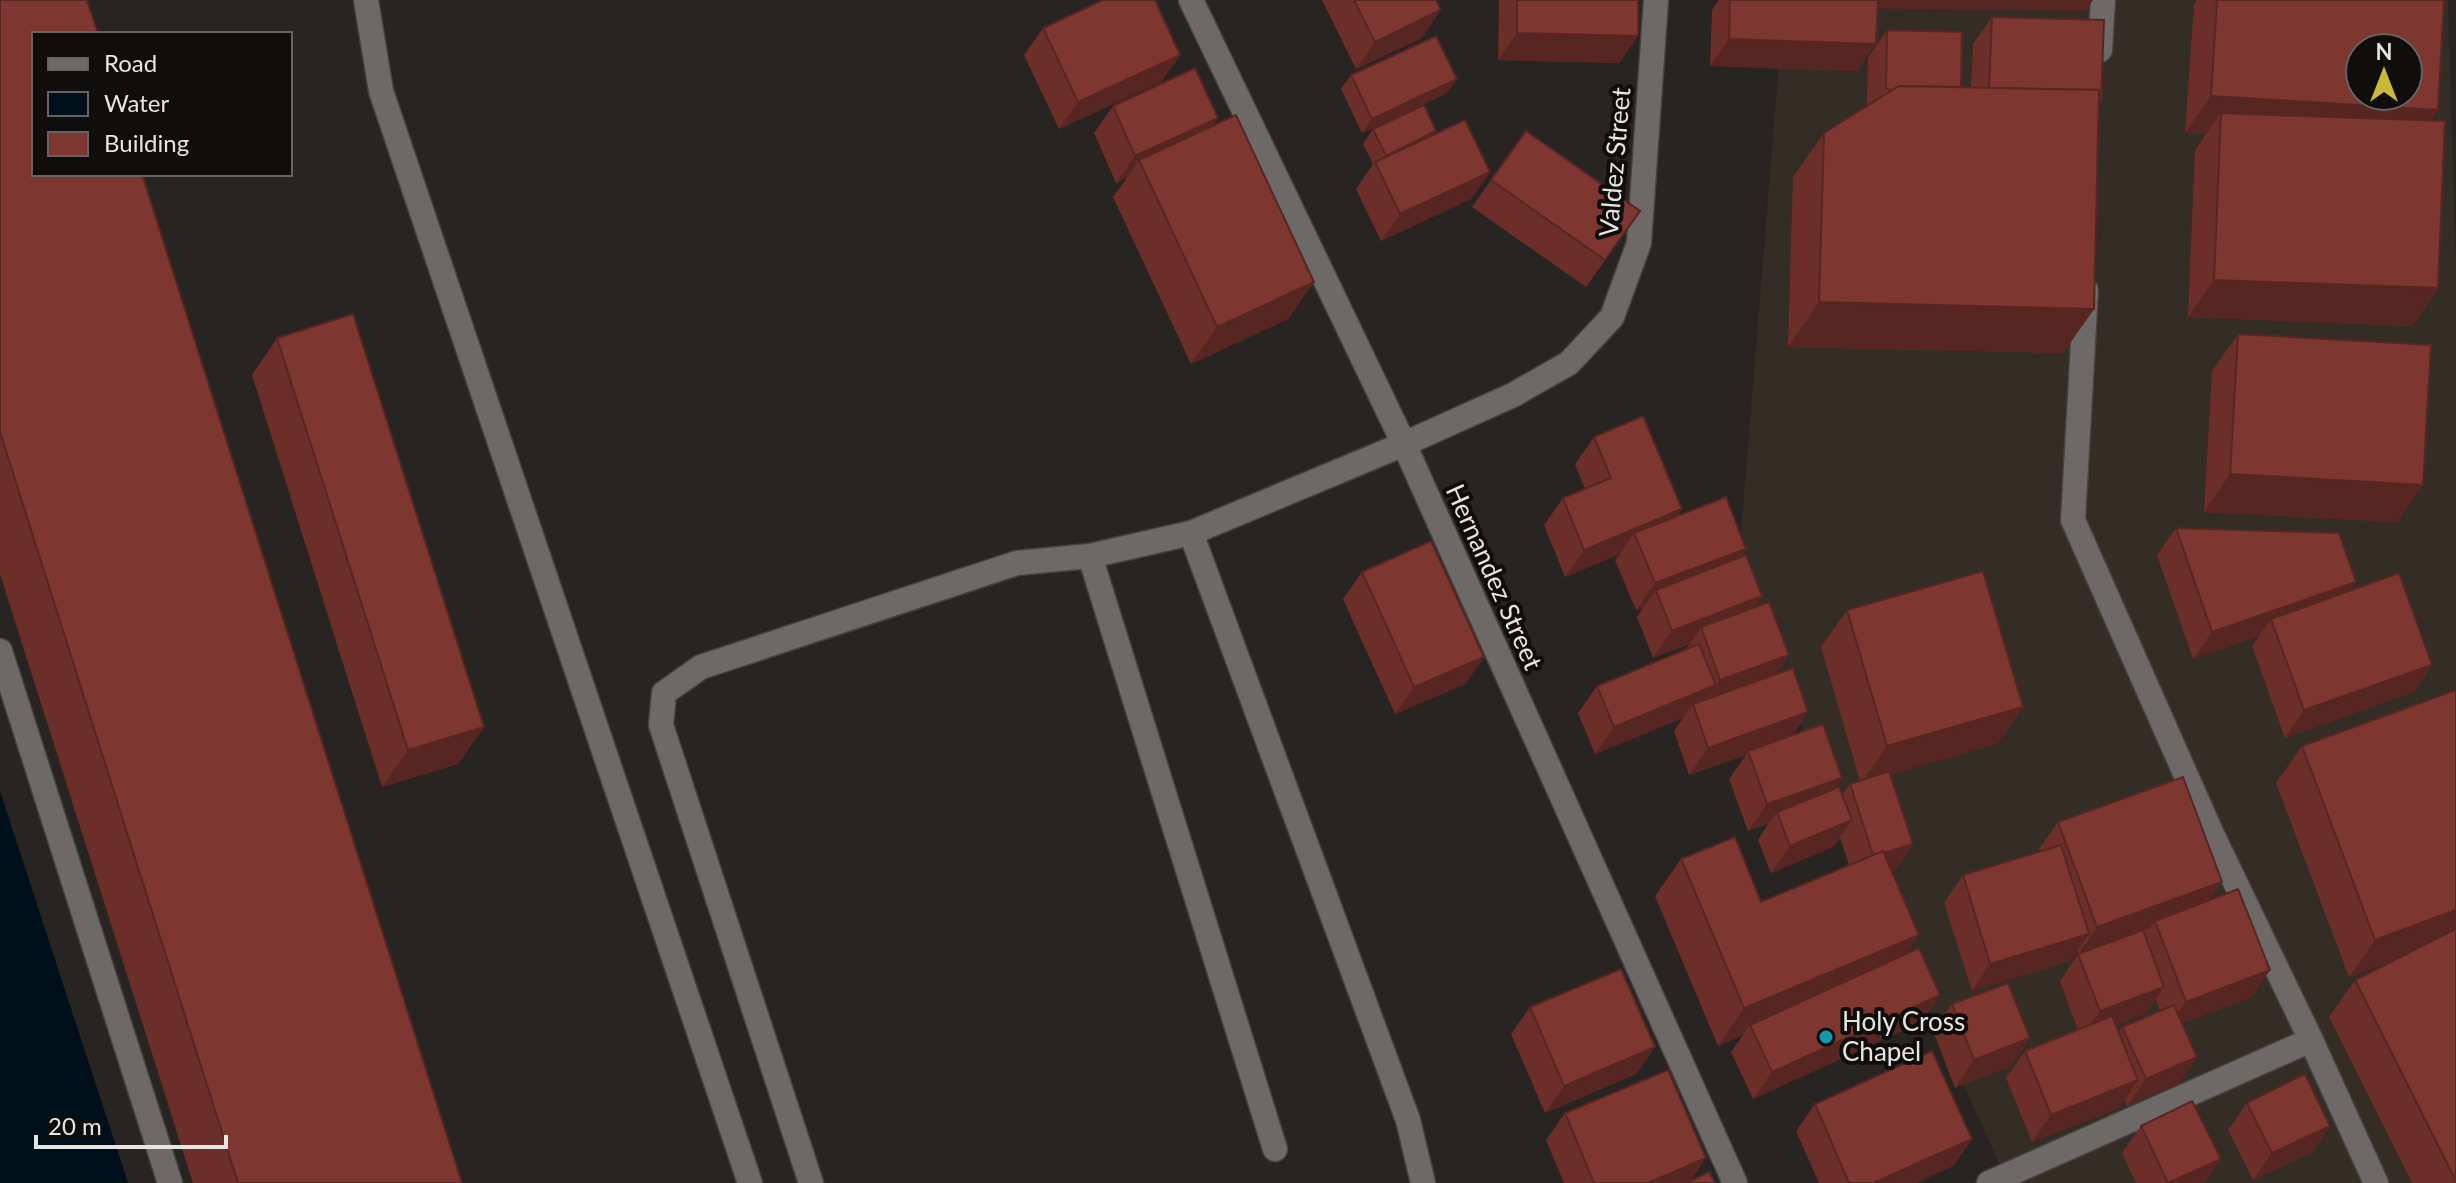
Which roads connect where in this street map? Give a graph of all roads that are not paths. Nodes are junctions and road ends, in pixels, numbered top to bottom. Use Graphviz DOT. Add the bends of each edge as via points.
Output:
graph roads {
  1 [pos="366,0"];
  2 [pos="1191,0"];
  3 [pos="1656,0"];
  4 [pos="2103,0"];
  5 [pos="2099,79"];
  6 [pos="2088,268"];
  7 [pos="1404,444"];
  8 [pos="1191,533"];
  9 [pos="1090,556"];
  10 [pos="0,651"];
  11 [pos="2311,1040"];
  12 [pos="1275,1149"];
  13 [pos="170,1183"];
  14 [pos="750,1183"];
  15 [pos="811,1183"];
  16 [pos="1423,1183"];
  17 [pos="1735,1183"];
  18 [pos="1989,1183"];
  19 [pos="2376,1183"];
  1 -- 14 [label="street" via="381,91"];
  2 -- 7 [label="street, Hernandez Street"];
  3 -- 7 [label="street, Valdez Street" via="1639,243 1612,317 1569,363 1513,395"];
  4 -- 5 [label="street"];
  6 -- 11 [label="street" via="2073,520 2212,834"];
  7 -- 8 [label="street, Valdez Street"];
  7 -- 17 [label="street, Hernandez Street"];
  8 -- 9 [label="street, Valdez Street"];
  8 -- 16 [label="street" via="1408,1120"];
  9 -- 12 [label="street"];
  9 -- 15 [label="street, Valdez Street" via="1017,563 701,667 664,693 661,725"];
  10 -- 13 [label="street"];
  11 -- 18 [label="street"];
  11 -- 19 [label="street"];
}
